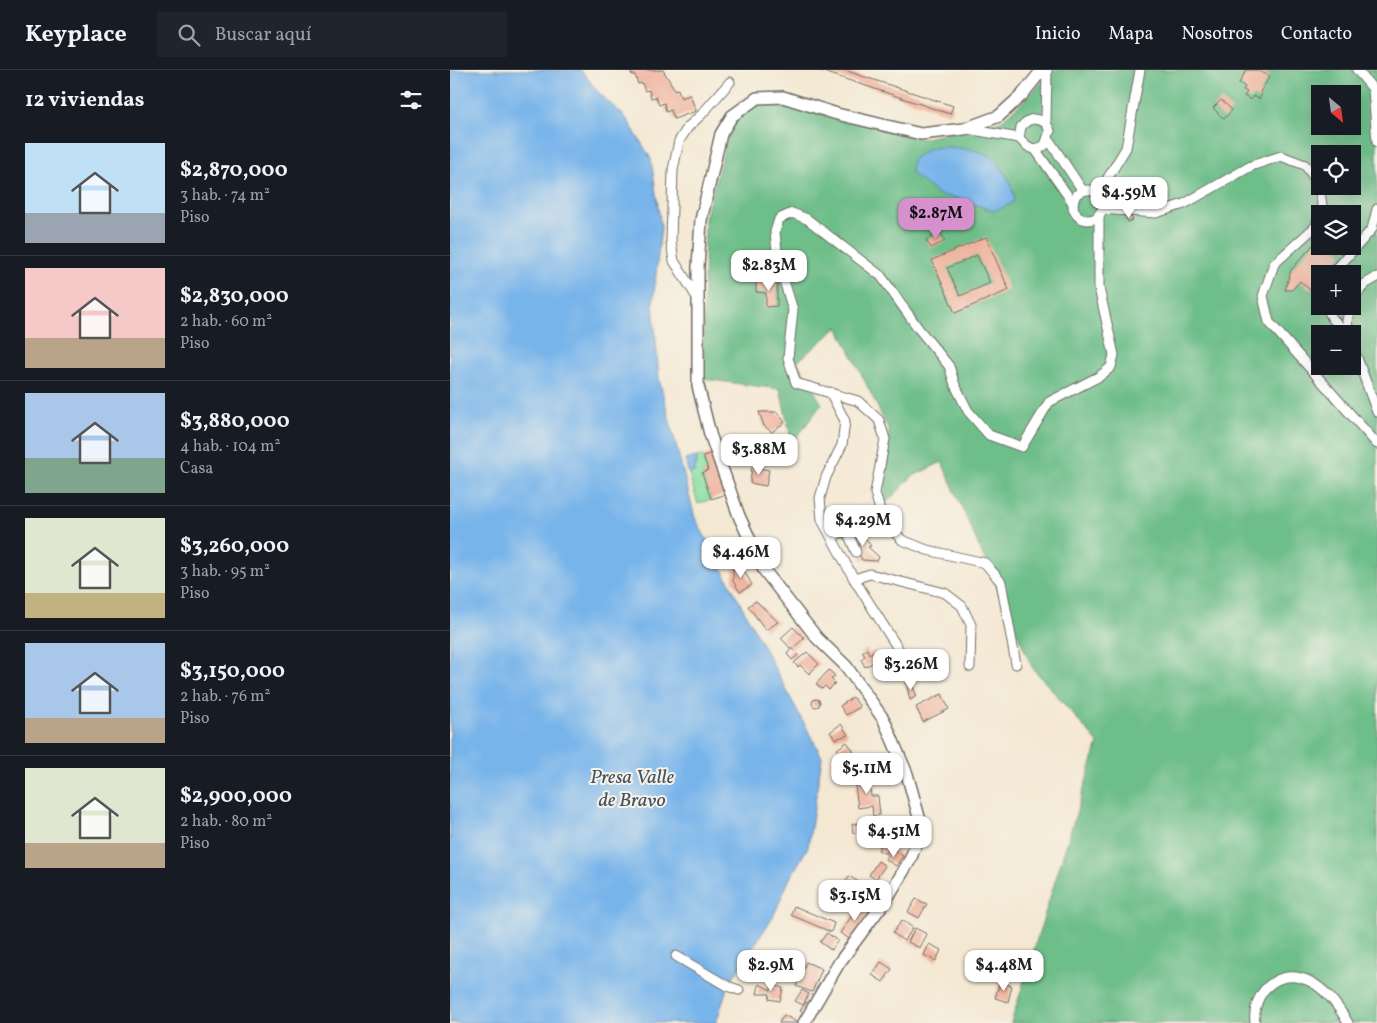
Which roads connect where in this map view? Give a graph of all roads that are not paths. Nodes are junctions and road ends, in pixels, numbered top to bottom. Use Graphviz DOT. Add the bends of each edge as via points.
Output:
graph roads {
  1 [pos="1042,70"];
  2 [pos="1047,70"];
  3 [pos="1140,70"];
  4 [pos="1357,70"];
  5 [pos="730,82"];
  6 [pos="1046,123"];
  7 [pos="964,129"];
  8 [pos="1019,138"];
  9 [pos="1049,140"];
  10 [pos="1377,142"];
  11 [pos="1035,149"];
  12 [pos="1083,191"];
  13 [pos="1098,194"];
  14 [pos="1073,203"];
  15 [pos="1377,209"];
  16 [pos="1101,212"];
  17 [pos="1340,265"];
  18 [pos="1377,277"];
  19 [pos="1361,288"];
  20 [pos="698,299"];
  21 [pos="1330,315"];
  22 [pos="1339,325"];
  23 [pos="1361,368"];
  24 [pos="830,392"];
  25 [pos="1377,412"];
  26 [pos="1377,444"];
  27 [pos="822,520"];
  28 [pos="856,552"];
  29 [pos="854,579"];
  30 [pos="1016,664"];
  31 [pos="970,667"];
  32 [pos="916,677"];
  33 [pos="676,956"];
  34 [pos="739,990"];
  35 [pos="804,1023"];
  36 [pos="1255,1023"];
  37 [pos="1348,1023"];
  1 -- 7 [label="main road" via="999,116"];
  2 -- 6 [label="street"];
  3 -- 13 [label="street" via="1126,148"];
  4 -- 10 [label="street" via="1373,89"];
  5 -- 20 [label="street" via="688,127 679,141 672,170 671,242 674,260"];
  6 -- 8 [label="street" via="1030,120 1021,127"];
  6 -- 9 [label="street" via="1050,131"];
  7 -- 8 [label="street"];
  7 -- 20 [label="main road" via="921,134 783,97 757,98 732,116 721,134 701,220"];
  8 -- 11 [label="street" via="1028,148"];
  9 -- 11 [label="street" via="1046,145"];
  9 -- 12 [label="street"];
  11 -- 14 [label="street"];
  12 -- 13 [label="street"];
  12 -- 14 [label="street"];
  13 -- 16 [label="street" via="1102,198"];
  14 -- 16 [label="street" via="1082,218 1088,219"];
  15 -- 17 [label="street" via="1372,229"];
  16 -- 24 [label="street" via="1099,288 1114,355 1110,367 1100,376 1049,402 1022,447 989,435 968,411 949,366 882,276 808,219 792,213 780,219 774,232 778,261 792,310 788,358 796,384"];
  16 -- 26 [label="street" via="1156,213 1184,204 1251,166 1281,156 1305,165 1319,184 1322,205 1316,226 1274,264 1264,296 1269,322"];
  18 -- 19 [label="street"];
  20 -- 35 [label="main road" via="698,386 710,434 739,516 764,570 779,592 817,638 846,666 884,720 907,774 919,817 918,839 910,860 888,897 839,963"];
  21 -- 22 [label="street"];
  23 -- 25 [label="street"];
  24 -- 27 [label="street" via="845,421 842,445 826,477 820,498"];
  24 -- 30 [label="street" via="858,401 879,420 885,439 875,493 883,520 902,540 927,550 985,563 1001,582"];
  27 -- 28 [label="street" via="834,536 848,533"];
  27 -- 29 [label="street"];
  29 -- 31 [label="street" via="870,574 945,593 962,606 971,625"];
  29 -- 32 [label="street"];
  33 -- 34 [label="street"];
  36 -- 37 [label="street" via="1254,1010 1262,991 1273,982 1294,977 1307,980 1326,994"];
}
